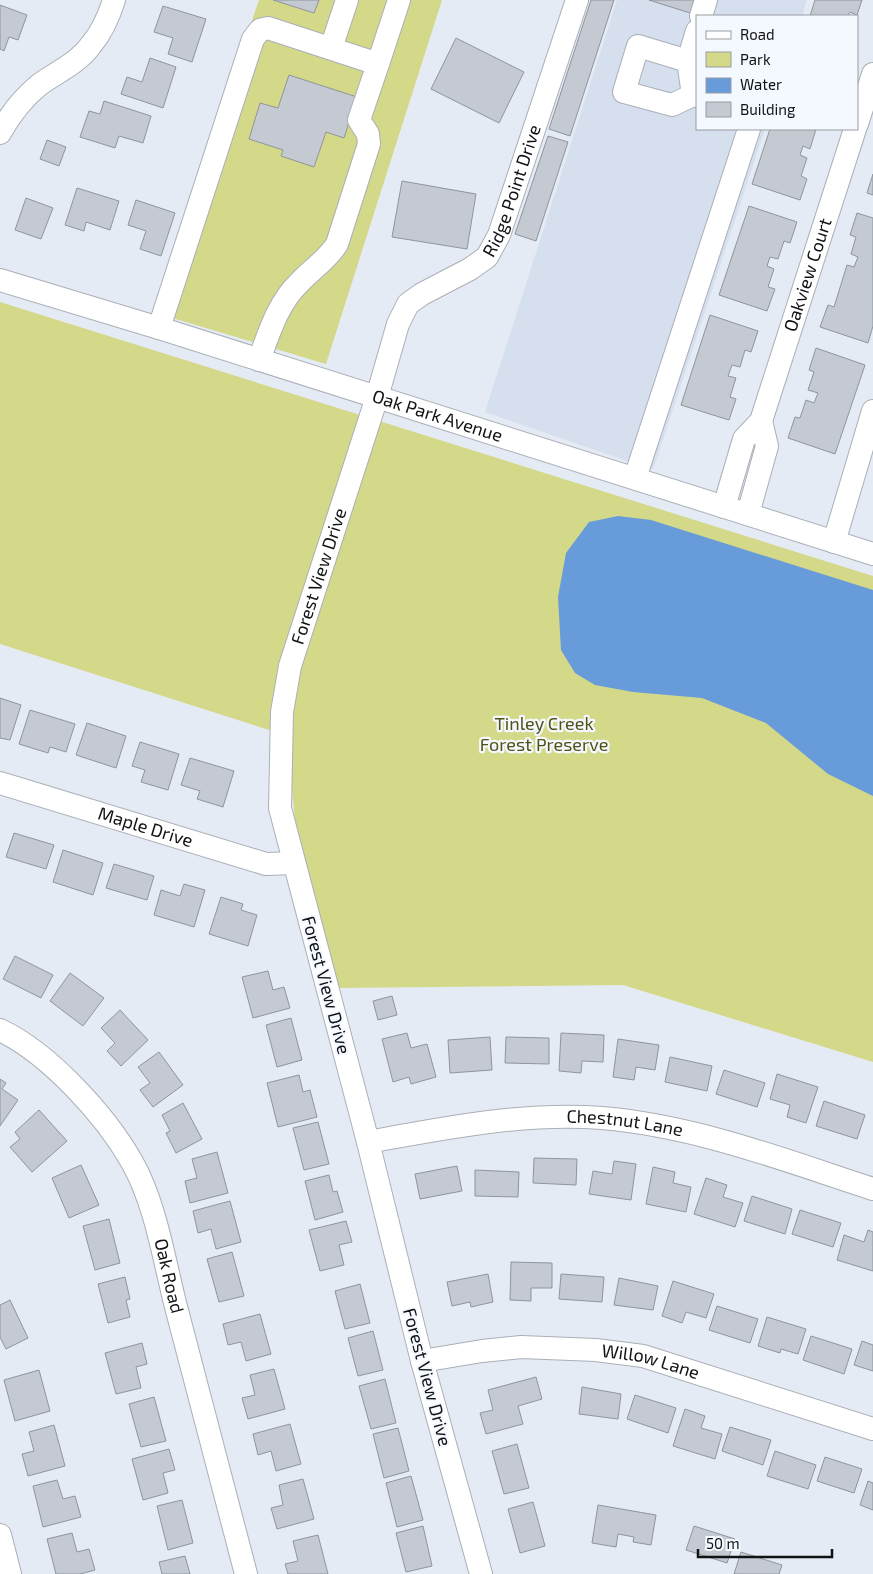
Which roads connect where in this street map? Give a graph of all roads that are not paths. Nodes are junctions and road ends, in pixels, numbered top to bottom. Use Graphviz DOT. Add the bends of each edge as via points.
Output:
graph roads {
  1 [pos="114,0"];
  2 [pos="348,0"];
  3 [pos="399,0"];
  4 [pos="577,0"];
  5 [pos="706,0"];
  6 [pos="701,15"];
  7 [pos="696,34"];
  8 [pos="331,48"];
  9 [pos="688,61"];
  10 [pos="378,64"];
  11 [pos="873,74"];
  12 [pos="695,96"];
  13 [pos="858,121"];
  14 [pos="749,130"];
  15 [pos="855,130"];
  16 [pos="0,133"];
  17 [pos="0,280"];
  18 [pos="159,328"];
  19 [pos="259,360"];
  20 [pos="377,397"];
  21 [pos="873,411"];
  22 [pos="761,421"];
  23 [pos="635,478"];
  24 [pos="724,507"];
  25 [pos="748,514"];
  26 [pos="834,542"];
  27 [pos="873,554"];
  28 [pos="0,783"];
  29 [pos="294,863"];
  30 [pos="0,1030"];
  31 [pos="368,1142"];
  32 [pos="873,1189"];
  33 [pos="422,1361"];
  34 [pos="873,1429"];
  35 [pos="0,1535"];
  36 [pos="10,1574"];
  37 [pos="246,1574"];
  38 [pos="481,1574"];
  1 -- 16 [label="street" via="90,46 26,97"];
  2 -- 8 [label="street"];
  3 -- 10 [label="street"];
  4 -- 20 [label="street, Ridge Point Drive" via="499,235 487,257 408,304 398,324"];
  5 -- 6 [label="street"];
  7 -- 9 [label="street"];
  8 -- 10 [label="street"];
  8 -- 18 [label="street" via="268,28 260,30 252,39"];
  9 -- 12 [label="street"];
  9 -- 12 [label="street" via="638,46 624,92 672,105"];
  10 -- 19 [label="street" via="359,120 368,134 369,144 337,244 287,298 271,327"];
  11 -- 13 [label="street"];
  14 -- 23 [label="street"];
  15 -- 22 [label="street, Oakview Court"];
  17 -- 18 [label="street, Oak Park Avenue"];
  18 -- 19 [label="street, Oak Park Avenue"];
  19 -- 20 [label="street, Oak Park Avenue"];
  20 -- 23 [label="street, Oak Park Avenue"];
  20 -- 29 [label="street, Forest View Drive" via="290,666 282,712 280,808"];
  21 -- 26 [label="street"];
  22 -- 24 [label="street, Oakview Court" via="744,438"];
  22 -- 25 [label="street" via="767,446"];
  23 -- 24 [label="street, Oak Park Avenue"];
  24 -- 25 [label="street, Oak Park Avenue"];
  25 -- 26 [label="street, Oak Park Avenue"];
  26 -- 27 [label="street, Oak Park Avenue"];
  28 -- 29 [label="street, Maple Drive" via="266,864"];
  29 -- 31 [label="street, Forest View Drive"];
  30 -- 37 [label="street, Oak Road" via="54,1067 84,1097 112,1130 133,1164 155,1226"];
  31 -- 32 [label="street, Chestnut Lane" via="475,1123 601,1118 687,1131"];
  31 -- 33 [label="street, Forest View Drive"];
  33 -- 34 [label="street, Willow Lane" via="521,1347 596,1350 643,1356"];
  33 -- 38 [label="street, Forest View Drive"];
  35 -- 36 [label="street"];
}
